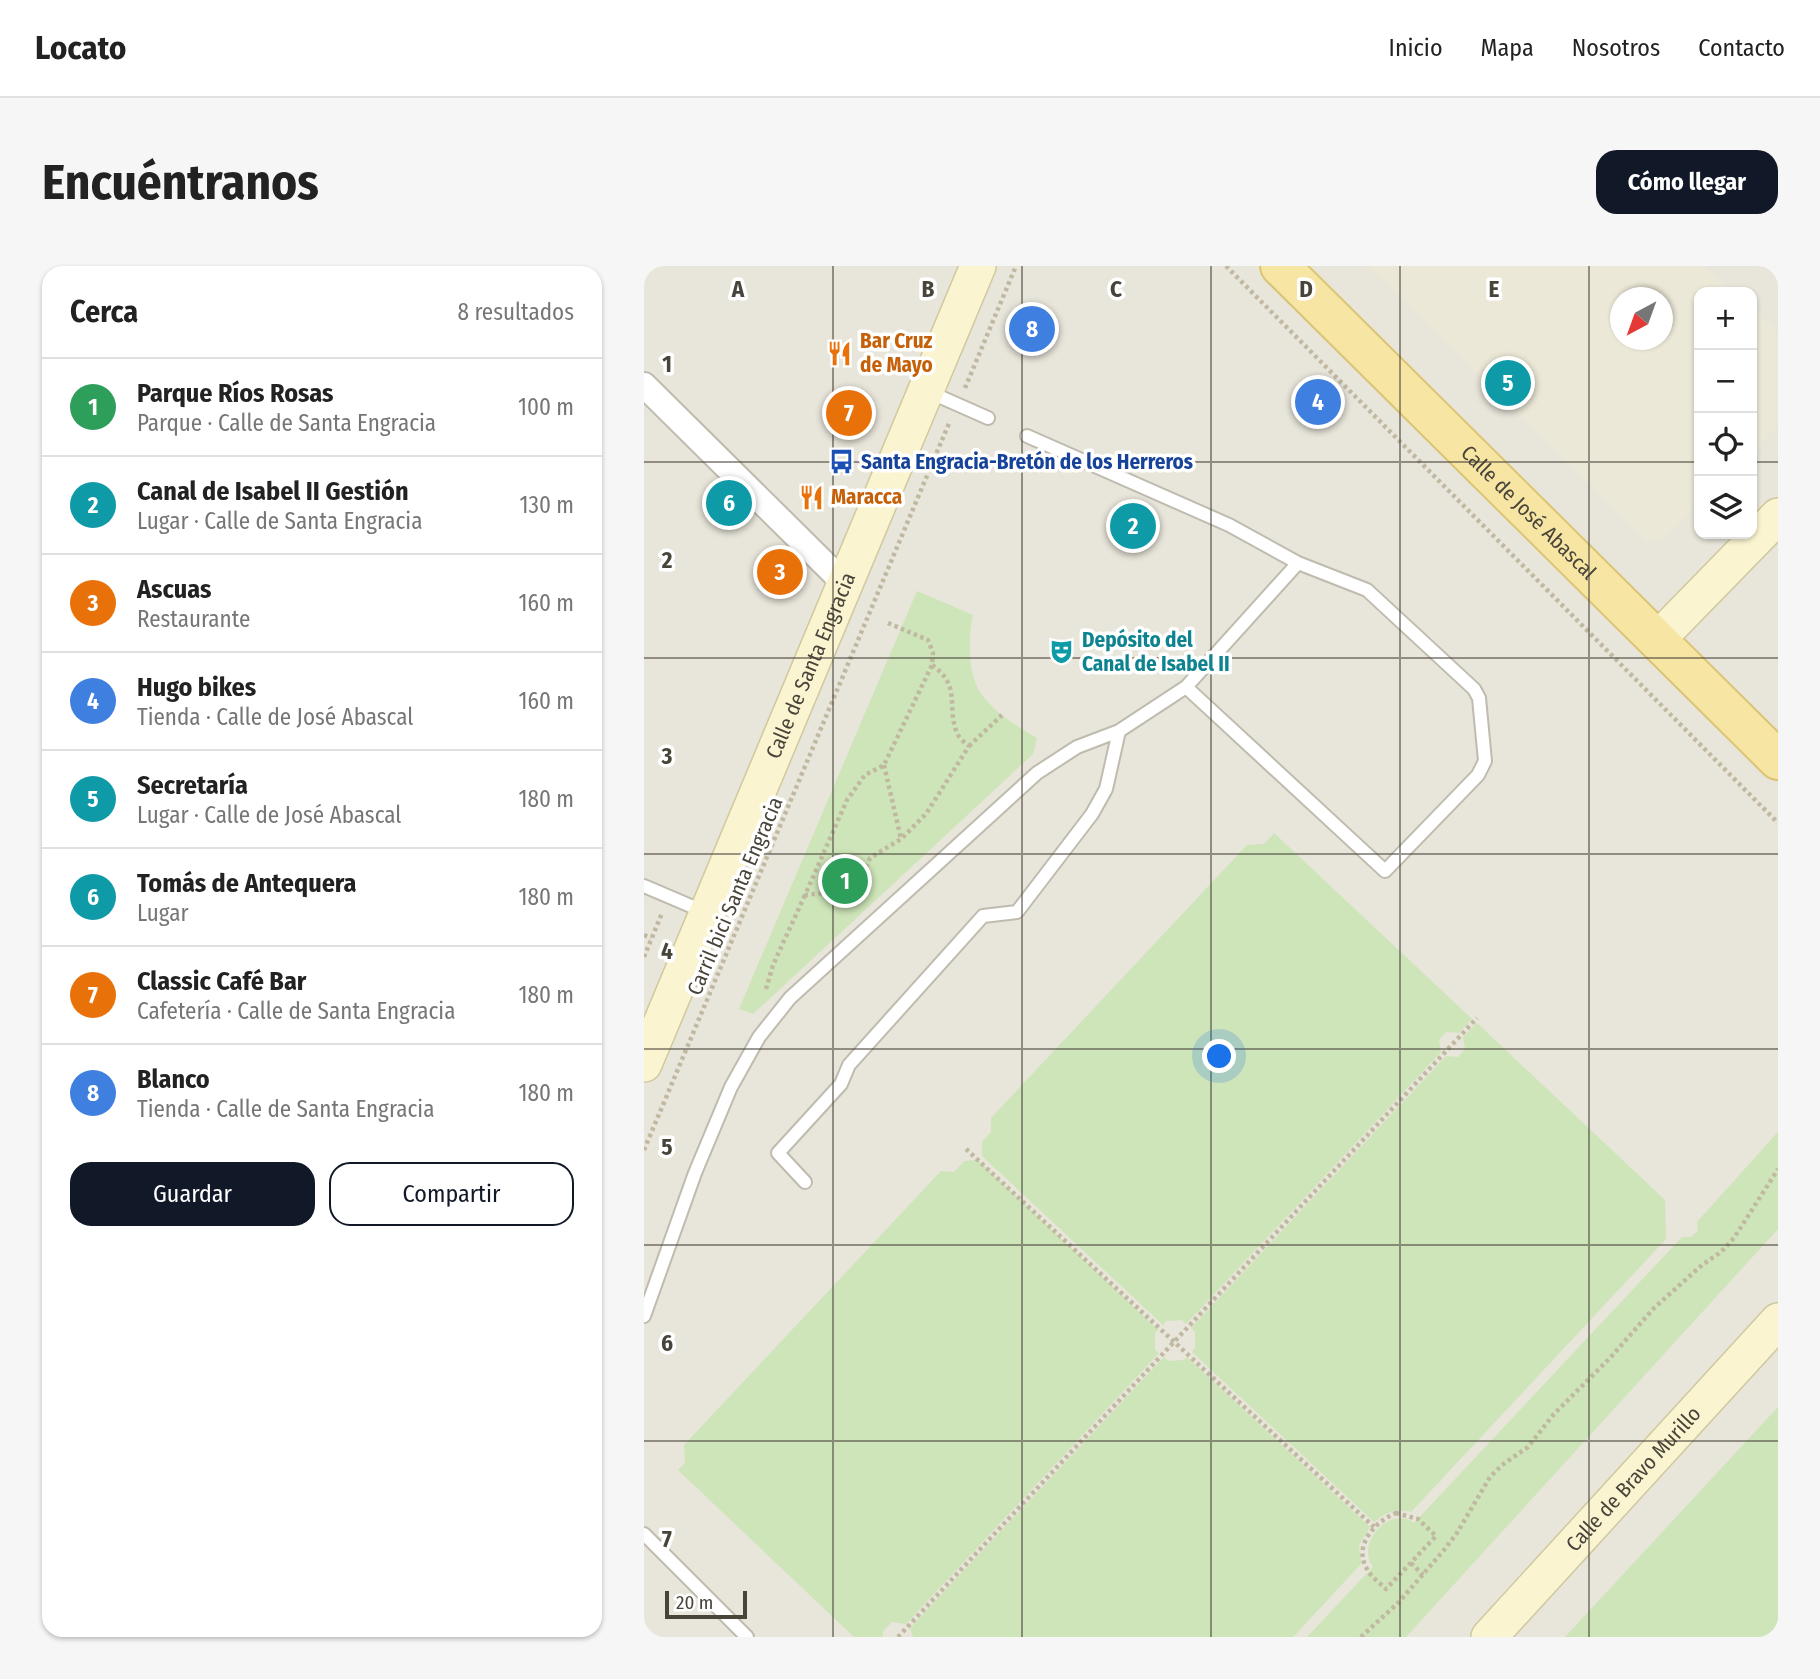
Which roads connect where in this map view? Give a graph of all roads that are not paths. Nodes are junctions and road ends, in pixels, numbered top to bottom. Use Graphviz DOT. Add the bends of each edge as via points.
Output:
graph roads {
  1 [pos="978,266"];
  2 [pos="1280,266"];
  3 [pos="644,385"];
  4 [pos="942,397"];
  5 [pos="988,418"];
  6 [pos="1027,436"];
  7 [pos="1778,516"];
  8 [pos="1298,563"];
  9 [pos="845,584"];
  10 [pos="1658,639"];
  11 [pos="1186,687"];
  12 [pos="1119,731"];
  13 [pos="1778,760"];
  14 [pos="644,886"];
  15 [pos="707,913"];
  16 [pos="652,1024"];
  17 [pos="644,1064"];
  18 [pos="805,1182"];
  19 [pos="644,1316"];
  20 [pos="1778,1321"];
  21 [pos="644,1534"];
  22 [pos="747,1637"];
  23 [pos="1489,1637"];
  1 -- 4 [label="main road, Calle de Santa Engracia"];
  2 -- 10 [label="main road, Calle de José Abascal"];
  3 -- 9 [label="street"];
  4 -- 5 [label="lane"];
  4 -- 9 [label="main road, Calle de Santa Engracia"];
  6 -- 8 [label="lane" via="1229,525"];
  7 -- 10 [label="main road"];
  8 -- 11 [label="lane"];
  8 -- 11 [label="lane" via="1367,590 1474,689 1479,698 1485,761 1478,775 1385,871"];
  9 -- 15 [label="main road, Calle de Santa Engracia"];
  10 -- 13 [label="main road, Calle de José Abascal"];
  11 -- 12 [label="lane"];
  12 -- 18 [label="lane" via="1106,789 1092,814 1017,912 983,916 849,1065 841,1084 778,1153"];
  12 -- 19 [label="lane" via="1077,747 1037,773 790,998 759,1037 731,1087"];
  14 -- 15 [label="lane"];
  15 -- 16 [label="main road, Calle de Santa Engracia"];
  16 -- 17 [label="main road, Calle de Santa Engracia"];
  20 -- 23 [label="main road, Calle de Bravo Murillo"];
  21 -- 22 [label="lane"];
}
